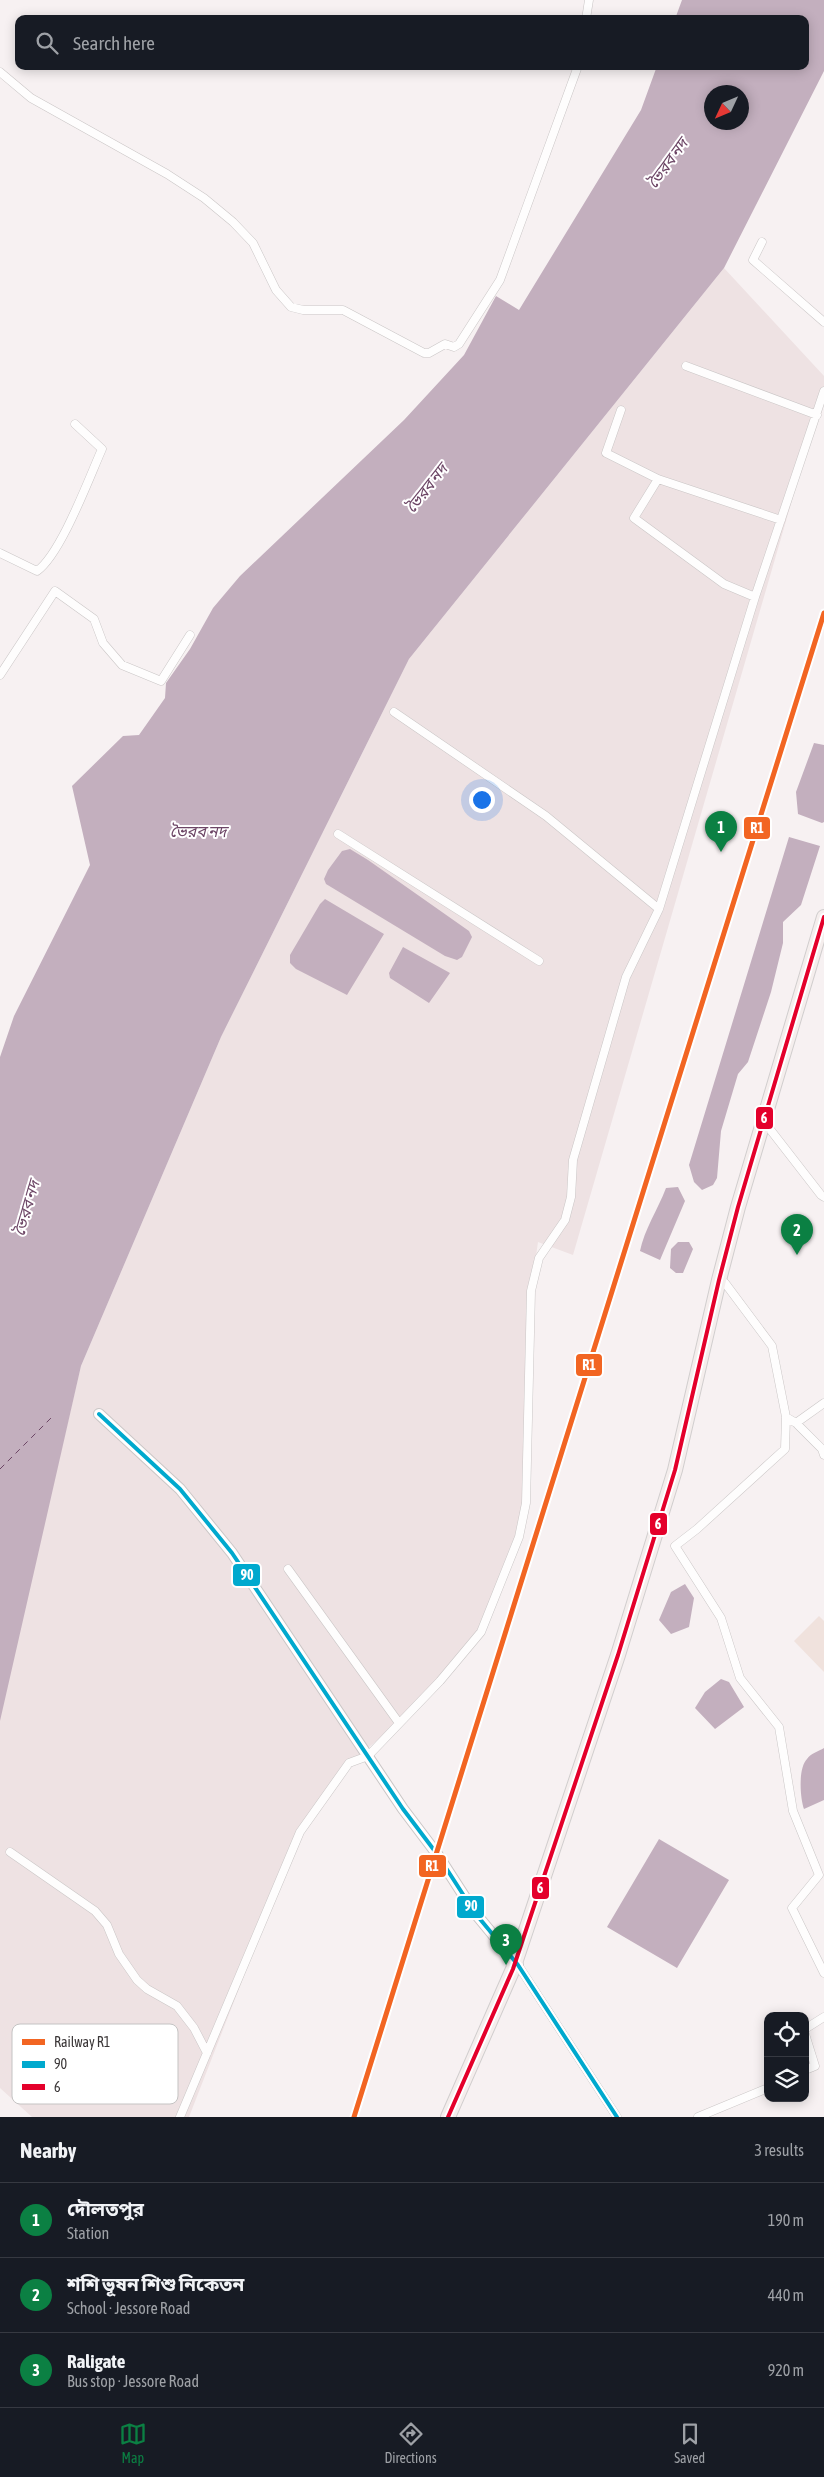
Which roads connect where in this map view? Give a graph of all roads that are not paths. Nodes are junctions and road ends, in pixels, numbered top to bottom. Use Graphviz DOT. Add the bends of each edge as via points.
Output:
graph roads {
  1 [pos="589,0"];
  2 [pos="587,15"];
  3 [pos="577,70"];
  4 [pos="0,72"];
  5 [pos="762,242"];
  6 [pos="824,322"];
  7 [pos="686,366"];
  8 [pos="824,391"];
  9 [pos="621,410"];
  10 [pos="817,415"];
  11 [pos="75,424"];
  12 [pos="658,479"];
  13 [pos="781,520"];
  14 [pos="0,553"];
  15 [pos="755,597"];
  16 [pos="190,635"];
  17 [pos="0,675"];
  18 [pos="394,712"];
  19 [pos="338,834"];
  20 [pos="658,909"];
  21 [pos="824,917"];
  22 [pos="824,940"];
  23 [pos="540,961"];
  24 [pos="769,1128"];
  25 [pos="824,1196"];
  26 [pos="725,1283"];
  27 [pos="824,1403"];
  28 [pos="99,1414"];
  29 [pos="786,1417"];
  30 [pos="796,1422"];
  31 [pos="824,1455"];
  32 [pos="288,1569"];
  33 [pos="399,1723"];
  34 [pos="368,1756"];
  35 [pos="10,1852"];
  36 [pos="821,1874"];
  37 [pos="515,1965"];
  38 [pos="824,1973"];
  39 [pos="824,2017"];
  40 [pos="809,2026"];
  41 [pos="809,2047"];
  42 [pos="207,2053"];
  43 [pos="809,2068"];
  44 [pos="764,2090"];
  45 [pos="180,2117"];
  46 [pos="448,2117"];
  47 [pos="617,2117"];
  48 [pos="698,2117"];
  1 -- 2 [label="street"];
  3 -- 4 [label="street" via="500,280 459,344 454,347 445,344 430,353 343,310 291,307 276,290 253,243 204,198 32,98"];
  5 -- 6 [label="street" via="753,260"];
  7 -- 10 [label="street"];
  8 -- 10 [label="street"];
  9 -- 12 [label="street" via="606,453"];
  10 -- 13 [label="street"];
  11 -- 14 [label="street" via="102,448 50,558 37,571"];
  12 -- 13 [label="street"];
  12 -- 15 [label="street" via="634,518 724,584"];
  13 -- 15 [label="street"];
  15 -- 20 [label="street"];
  16 -- 17 [label="street" via="161,681 122,665 103,643 94,619 55,592"];
  18 -- 20 [label="street" via="546,816"];
  19 -- 23 [label="street"];
  20 -- 33 [label="street" via="626,977 573,1160 571,1197 565,1220 538,1258 531,1291 526,1503 519,1537 481,1632"];
  21 -- 37 [label="highway" via="736,1216 675,1470 618,1655"];
  22 -- 24 [label="highway"];
  24 -- 25 [label="street"];
  24 -- 26 [label="highway"];
  26 -- 29 [label="street" via="772,1346"];
  26 -- 37 [label="highway" via="681,1476 534,1928"];
  27 -- 30 [label="street"];
  28 -- 34 [label="main road" via="180,1489 232,1553"];
  29 -- 30 [label="street"];
  29 -- 36 [label="street" via="785,1449 675,1546 721,1618 740,1678 780,1727 793,1811"];
  30 -- 31 [label="street"];
  32 -- 33 [label="street"];
  33 -- 34 [label="street"];
  34 -- 37 [label="main road" via="475,1913"];
  34 -- 42 [label="street" via="349,1763 300,1832"];
  35 -- 42 [label="street" via="95,1910 107,1925 119,1954 137,1980 146,1989 177,2006"];
  36 -- 38 [label="street" via="792,1908"];
  37 -- 46 [label="highway"];
  37 -- 47 [label="street"];
  39 -- 40 [label="street"];
  41 -- 43 [label="street" via="815,2066"];
  42 -- 45 [label="street"];
  44 -- 48 [label="street"];
}
